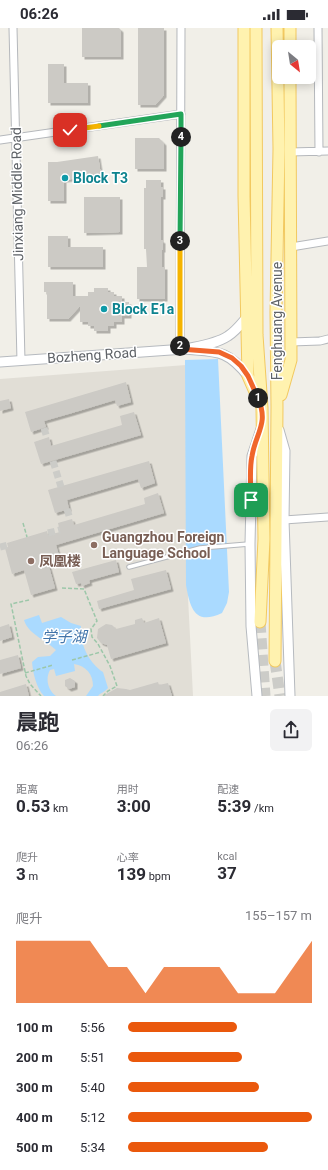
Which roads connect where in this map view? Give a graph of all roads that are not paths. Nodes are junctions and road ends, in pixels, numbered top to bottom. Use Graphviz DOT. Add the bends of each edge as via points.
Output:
graph roads {
  1 [pos="13,28"];
  2 [pos="181,28"];
  3 [pos="244,28"];
  4 [pos="256,28"];
  5 [pos="277,28"];
  6 [pos="290,28"];
  7 [pos="318,28"];
  8 [pos="290,40"];
  9 [pos="290,84"];
  10 [pos="181,114"];
  11 [pos="15,138"];
  12 [pos="0,140"];
  13 [pos="290,152"];
  14 [pos="319,152"];
  15 [pos="328,152"];
  16 [pos="328,241"];
  17 [pos="291,247"];
  18 [pos="247,317"];
  19 [pos="328,339"];
  20 [pos="291,342"];
  21 [pos="182,349"];
  22 [pos="21,361"];
  23 [pos="0,362"];
  24 [pos="248,376"];
  25 [pos="277,407"];
  26 [pos="262,408"];
  27 [pos="263,424"];
  28 [pos="277,424"];
  29 [pos="328,517"];
  30 [pos="284,520"];
  31 [pos="250,544"];
  32 [pos="128,567"];
  33 [pos="260,622"];
  34 [pos="275,661"];
  35 [pos="257,696"];
  36 [pos="290,696"];
  1 -- 11 [label="street, Jinxiang Middle Road"];
  2 -- 10 [label="street"];
  3 -- 18 [label="main road"];
  4 -- 26 [label="main road, Fenghuang Avenue" via="257,335"];
  5 -- 25 [label="main road, Fenghuang Avenue"];
  6 -- 8 [label="main road"];
  7 -- 14 [label="street"];
  9 -- 13 [label="main road"];
  10 -- 11 [label="street"];
  10 -- 21 [label="street"];
  11 -- 12 [label="street"];
  11 -- 22 [label="street, Jinxiang Middle Road"];
  13 -- 14 [label="street"];
  13 -- 17 [label="main road"];
  14 -- 15 [label="street"];
  16 -- 17 [label="street"];
  17 -- 20 [label="main road"];
  18 -- 21 [label="main road" via="228,336 201,346"];
  18 -- 24 [label="main road"];
  19 -- 20 [label="street"];
  20 -- 25 [label="main road" via="291,360"];
  21 -- 22 [label="main road, Bozheng Road"];
  21 -- 24 [label="main road" via="219,352 232,358"];
  22 -- 23 [label="main road, Bozheng Road"];
  24 -- 26 [label="main road"];
  25 -- 28 [label="main road, Fenghuang Avenue"];
  26 -- 27 [label="main road, Fenghuang Avenue"];
  27 -- 31 [label="main road" via="252,456"];
  27 -- 33 [label="main road, Fenghuang Avenue" via="264,539"];
  28 -- 30 [label="main road" via="285,451"];
  28 -- 34 [label="main road, Fenghuang Avenue"];
  29 -- 30 [label="street"];
  30 -- 36 [label="main road"];
  31 -- 32 [label="lane" via="200,548"];
  31 -- 35 [label="main road" via="251,626"];
}
